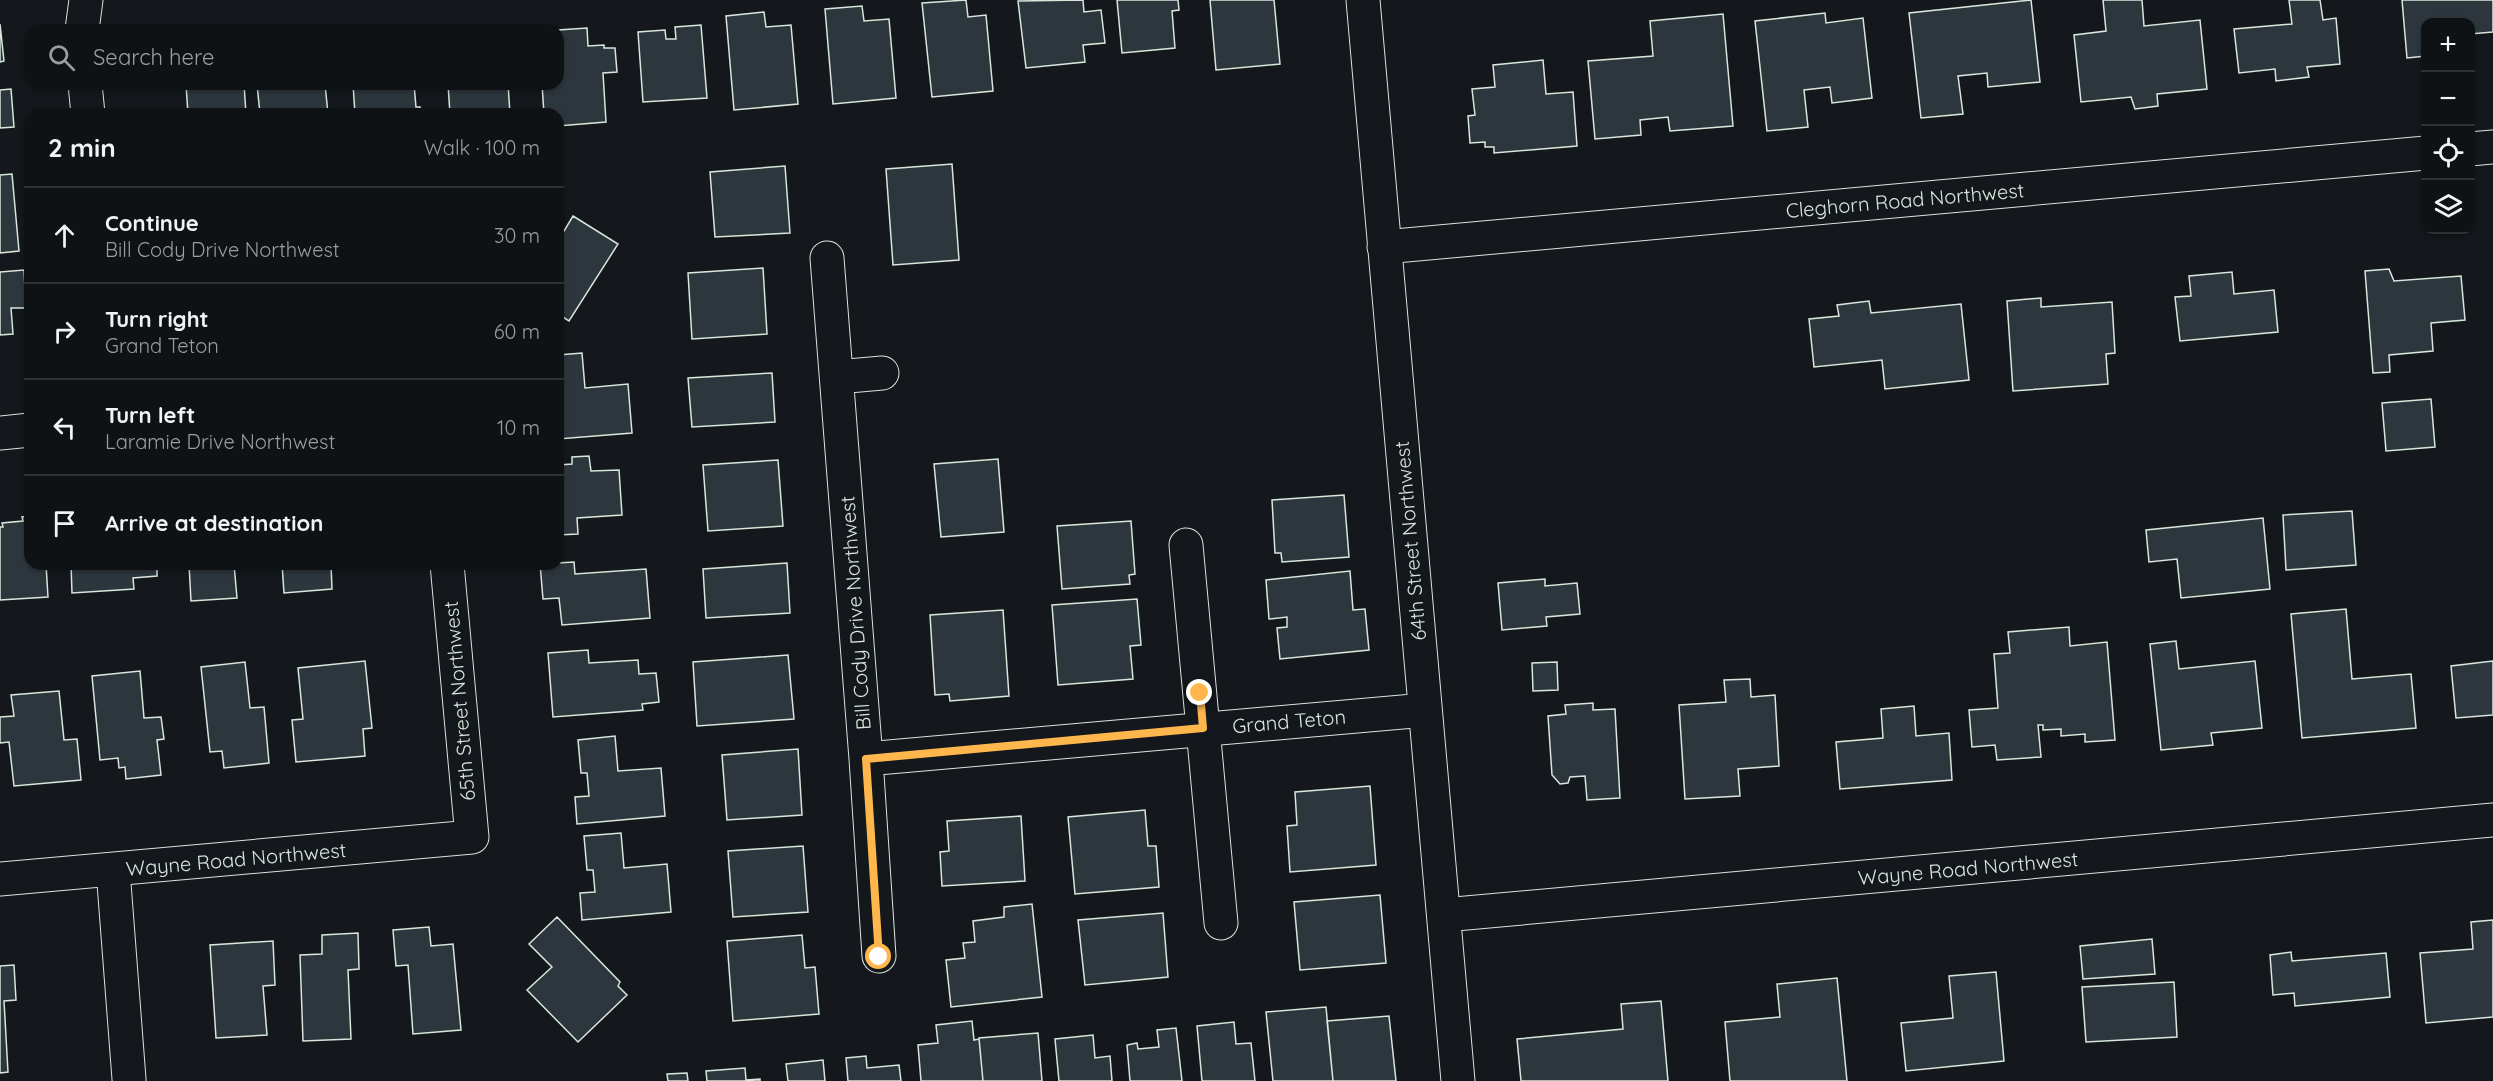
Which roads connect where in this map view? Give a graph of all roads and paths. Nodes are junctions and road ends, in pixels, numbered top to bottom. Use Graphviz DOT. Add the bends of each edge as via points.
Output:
graph roads {
  1 [pos="87,0"];
  2 [pos="1363,0"];
  3 [pos="83,24"];
  4 [pos="86,90"];
  5 [pos="87,108"];
  6 [pos="2493,147"];
  7 [pos="2475,149"];
  8 [pos="2421,153"];
  9 [pos="1384,247"];
  10 [pos="827,258"];
  11 [pos="882,373"];
  12 [pos="837,377"];
  13 [pos="24,431"];
  14 [pos="0,433"];
  15 [pos="1186,545"];
  16 [pos="448,570"];
  17 [pos="1425,710"];
  18 [pos="1203,728"];
  19 [pos="866,759"];
  20 [pos="2493,820"];
  21 [pos="472,837"];
  22 [pos="113,870"];
  23 [pos="0,879"];
  24 [pos="1444,915"];
  25 [pos="1221,923"];
  26 [pos="879,957"];
  27 [pos="129,1079"];
  28 [pos="1458,1081"];
  1 -- 3 [label="street"];
  2 -- 9 [label="street, 64th Street Northwest"];
  4 -- 5 [label="street"];
  6 -- 7 [label="street"];
  8 -- 9 [label="street, Cleghorn Road Northwest"];
  9 -- 17 [label="street, 64th Street Northwest"];
  10 -- 12 [label="street, Bill Cody Drive Northwest"];
  11 -- 12 [label="street"];
  12 -- 19 [label="street, Bill Cody Drive Northwest"];
  13 -- 14 [label="street"];
  15 -- 18 [label="street"];
  16 -- 21 [label="street, 65th Street Northwest"];
  17 -- 18 [label="street, Grand Teton"];
  17 -- 24 [label="street, 64th Street Northwest"];
  18 -- 19 [label="street, Grand Teton"];
  18 -- 25 [label="street"];
  19 -- 26 [label="street, Bill Cody Drive Northwest"];
  20 -- 24 [label="street, Wayne Road Northwest"];
  21 -- 22 [label="street, Wayne Road Northwest"];
  22 -- 23 [label="street, Wayne Road Northwest"];
  22 -- 27 [label="street"];
  24 -- 28 [label="street, 64th Street Northwest"];
}
